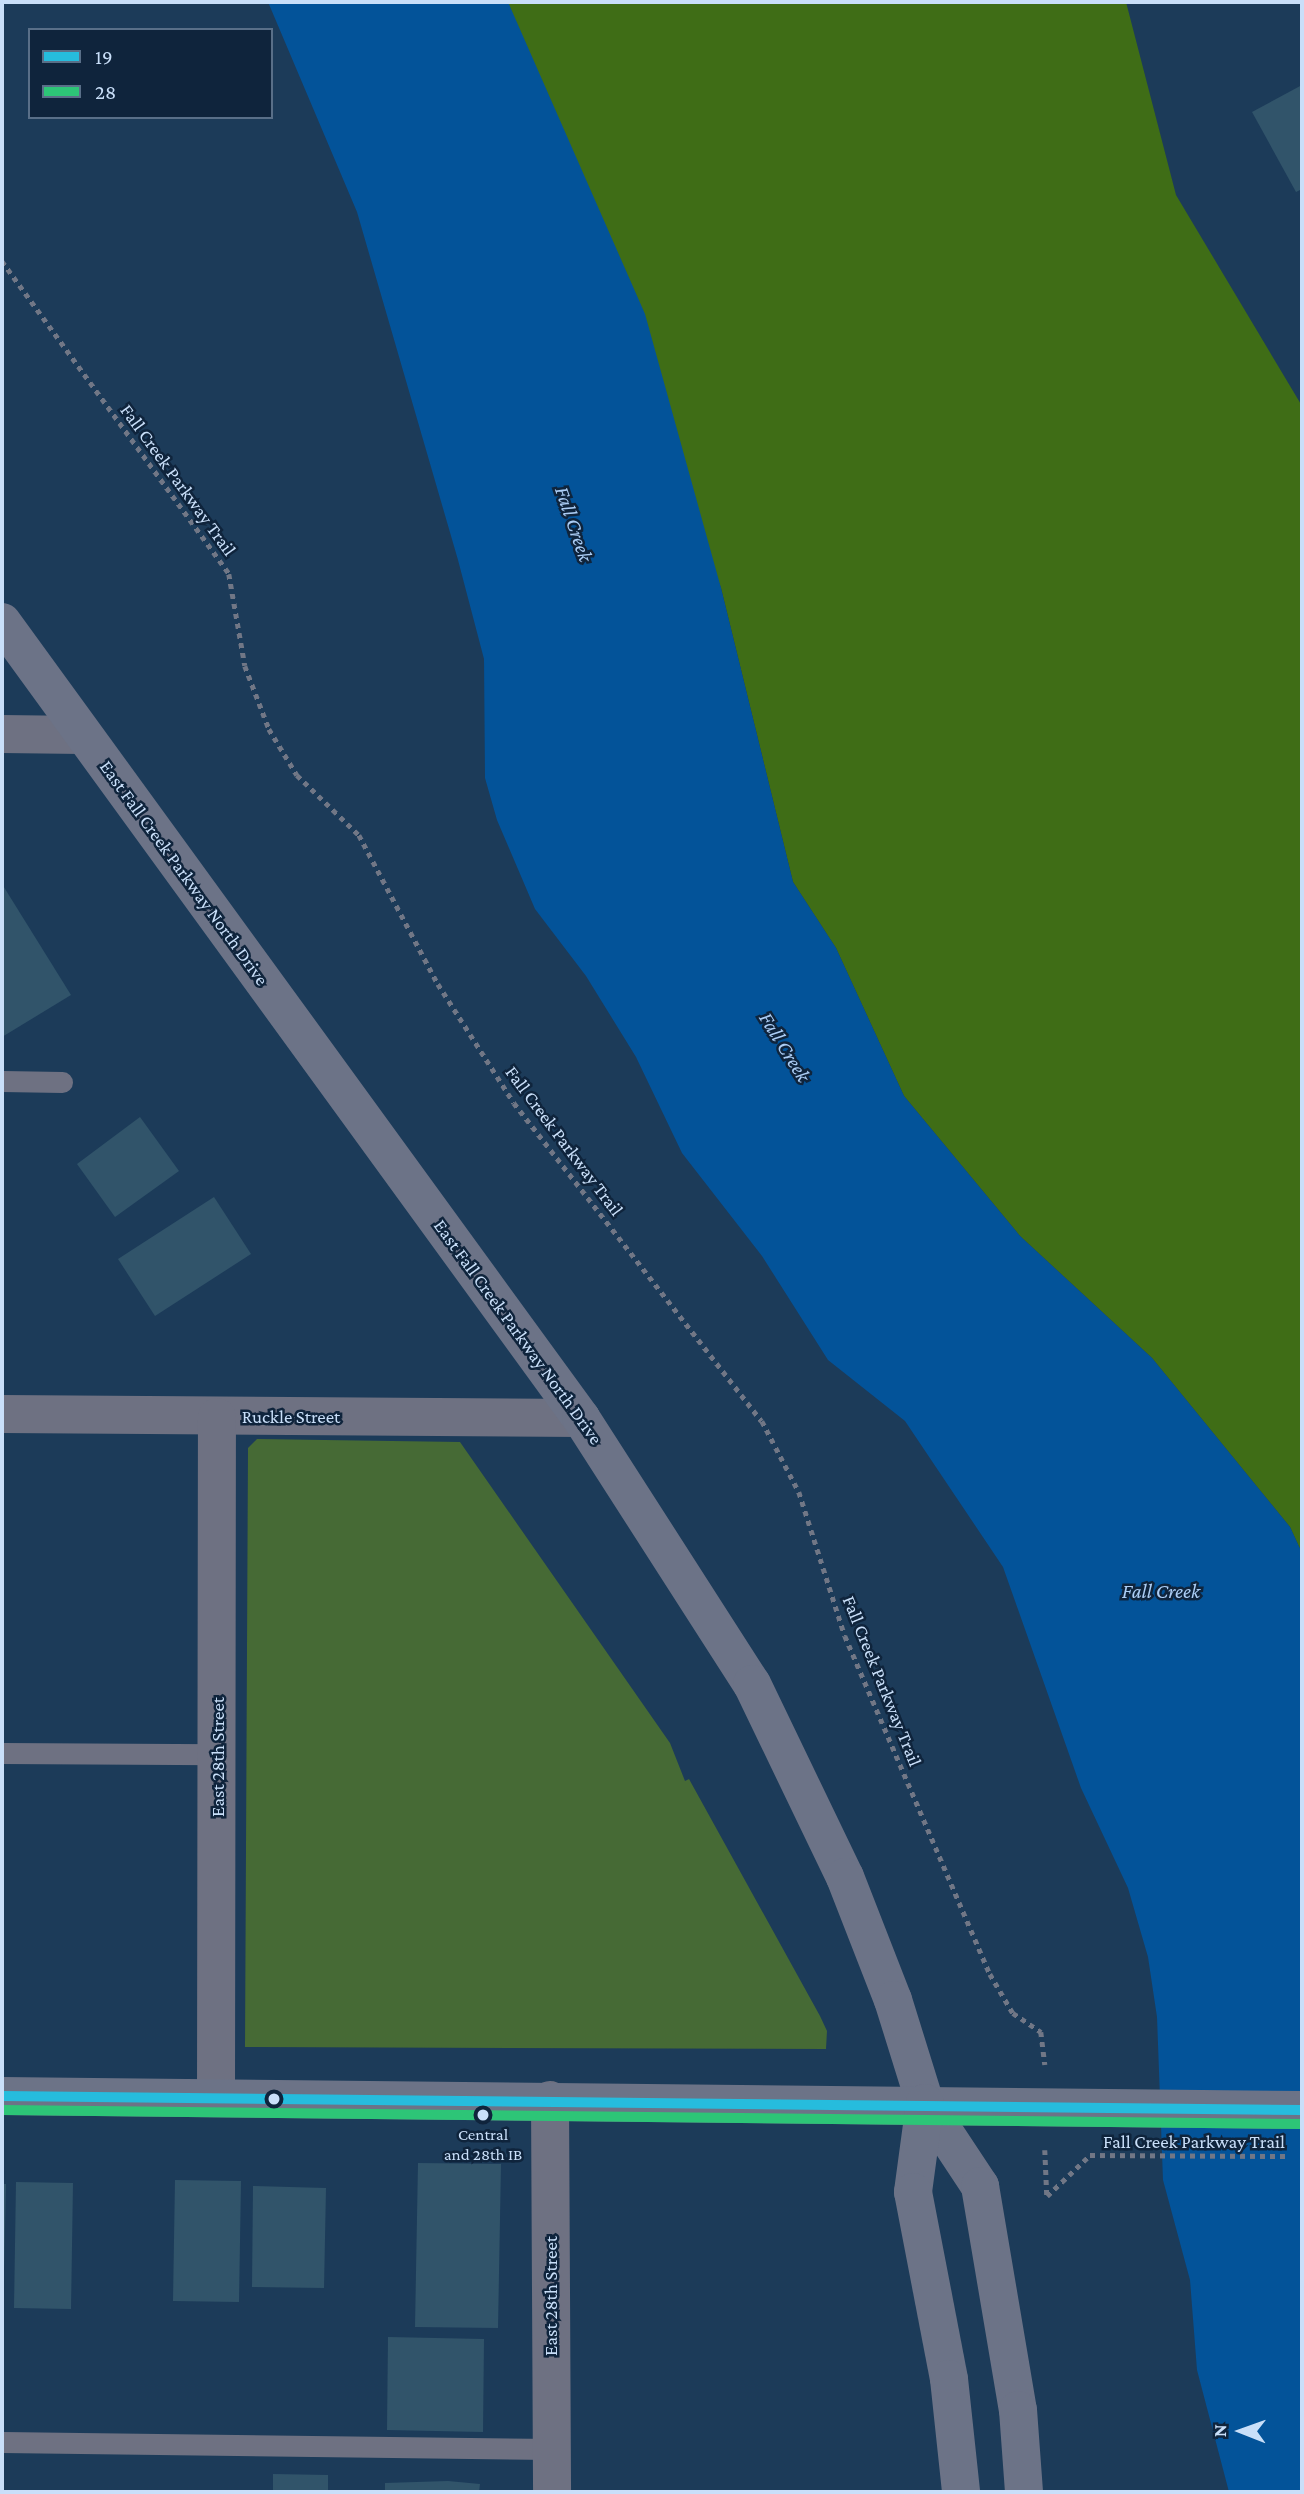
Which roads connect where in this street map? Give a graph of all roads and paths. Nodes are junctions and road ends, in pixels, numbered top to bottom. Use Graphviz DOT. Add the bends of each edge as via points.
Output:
graph roads {
  1 [pos="2,261"];
  2 [pos="4,268"];
  3 [pos="2,622"];
  4 [pos="2,734"];
  5 [pos="83,735"];
  6 [pos="2,1081"];
  7 [pos="62,1082"];
  8 [pos="2,1415"];
  9 [pos="217,1417"];
  10 [pos="581,1418"];
  11 [pos="2,1753"];
  12 [pos="218,1754"];
  13 [pos="1045,2060"];
  14 [pos="2,2096"];
  15 [pos="216,2097"];
  16 [pos="550,2100"];
  17 [pos="925,2103"];
  18 [pos="1302,2110"];
  19 [pos="1302,2156"];
  20 [pos="1044,2167"];
  21 [pos="2,2442"];
  22 [pos="552,2449"];
  23 [pos="552,2492"];
  24 [pos="961,2492"];
  25 [pos="1024,2492"];
  1 -- 2 [label="path, Fall Creek Parkway Trail"];
  2 -- 13 [label="path, Fall Creek Parkway Trail" via="229,575 245,666 269,729 297,775 359,835 438,984 514,1103 762,1421 799,1492 845,1636 990,1974 1013,2013 1041,2032"];
  3 -- 5 [label="main road, East Fall Creek Parkway North Drive"];
  4 -- 5 [label="street"];
  5 -- 10 [label="main road, East Fall Creek Parkway North Drive"];
  6 -- 7 [label="lane"];
  8 -- 9 [label="street, Ruckle Street"];
  9 -- 10 [label="street, Ruckle Street"];
  9 -- 12 [label="street, East 28th Street"];
  10 -- 17 [label="main road, East Fall Creek Parkway North Drive" via="704,1603 773,1723 855,1902"];
  11 -- 12 [label="lane"];
  12 -- 15 [label="street, East 28th Street"];
  14 -- 15 [label="main road"];
  15 -- 16 [label="main road"];
  16 -- 17 [label="main road"];
  16 -- 22 [label="street, East 28th Street"];
  17 -- 18 [label="main road"];
  17 -- 24 [label="main road, East Fall Creek Parkway North Drive" via="913,2192 949,2379"];
  17 -- 25 [label="main road, East Fall Creek Parkway North Drive" via="980,2186 1018,2410"];
  19 -- 20 [label="path, Fall Creek Parkway Trail" via="1090,2155 1047,2196"];
  21 -- 22 [label="lane"];
  22 -- 23 [label="street, East 28th Street"];
}
